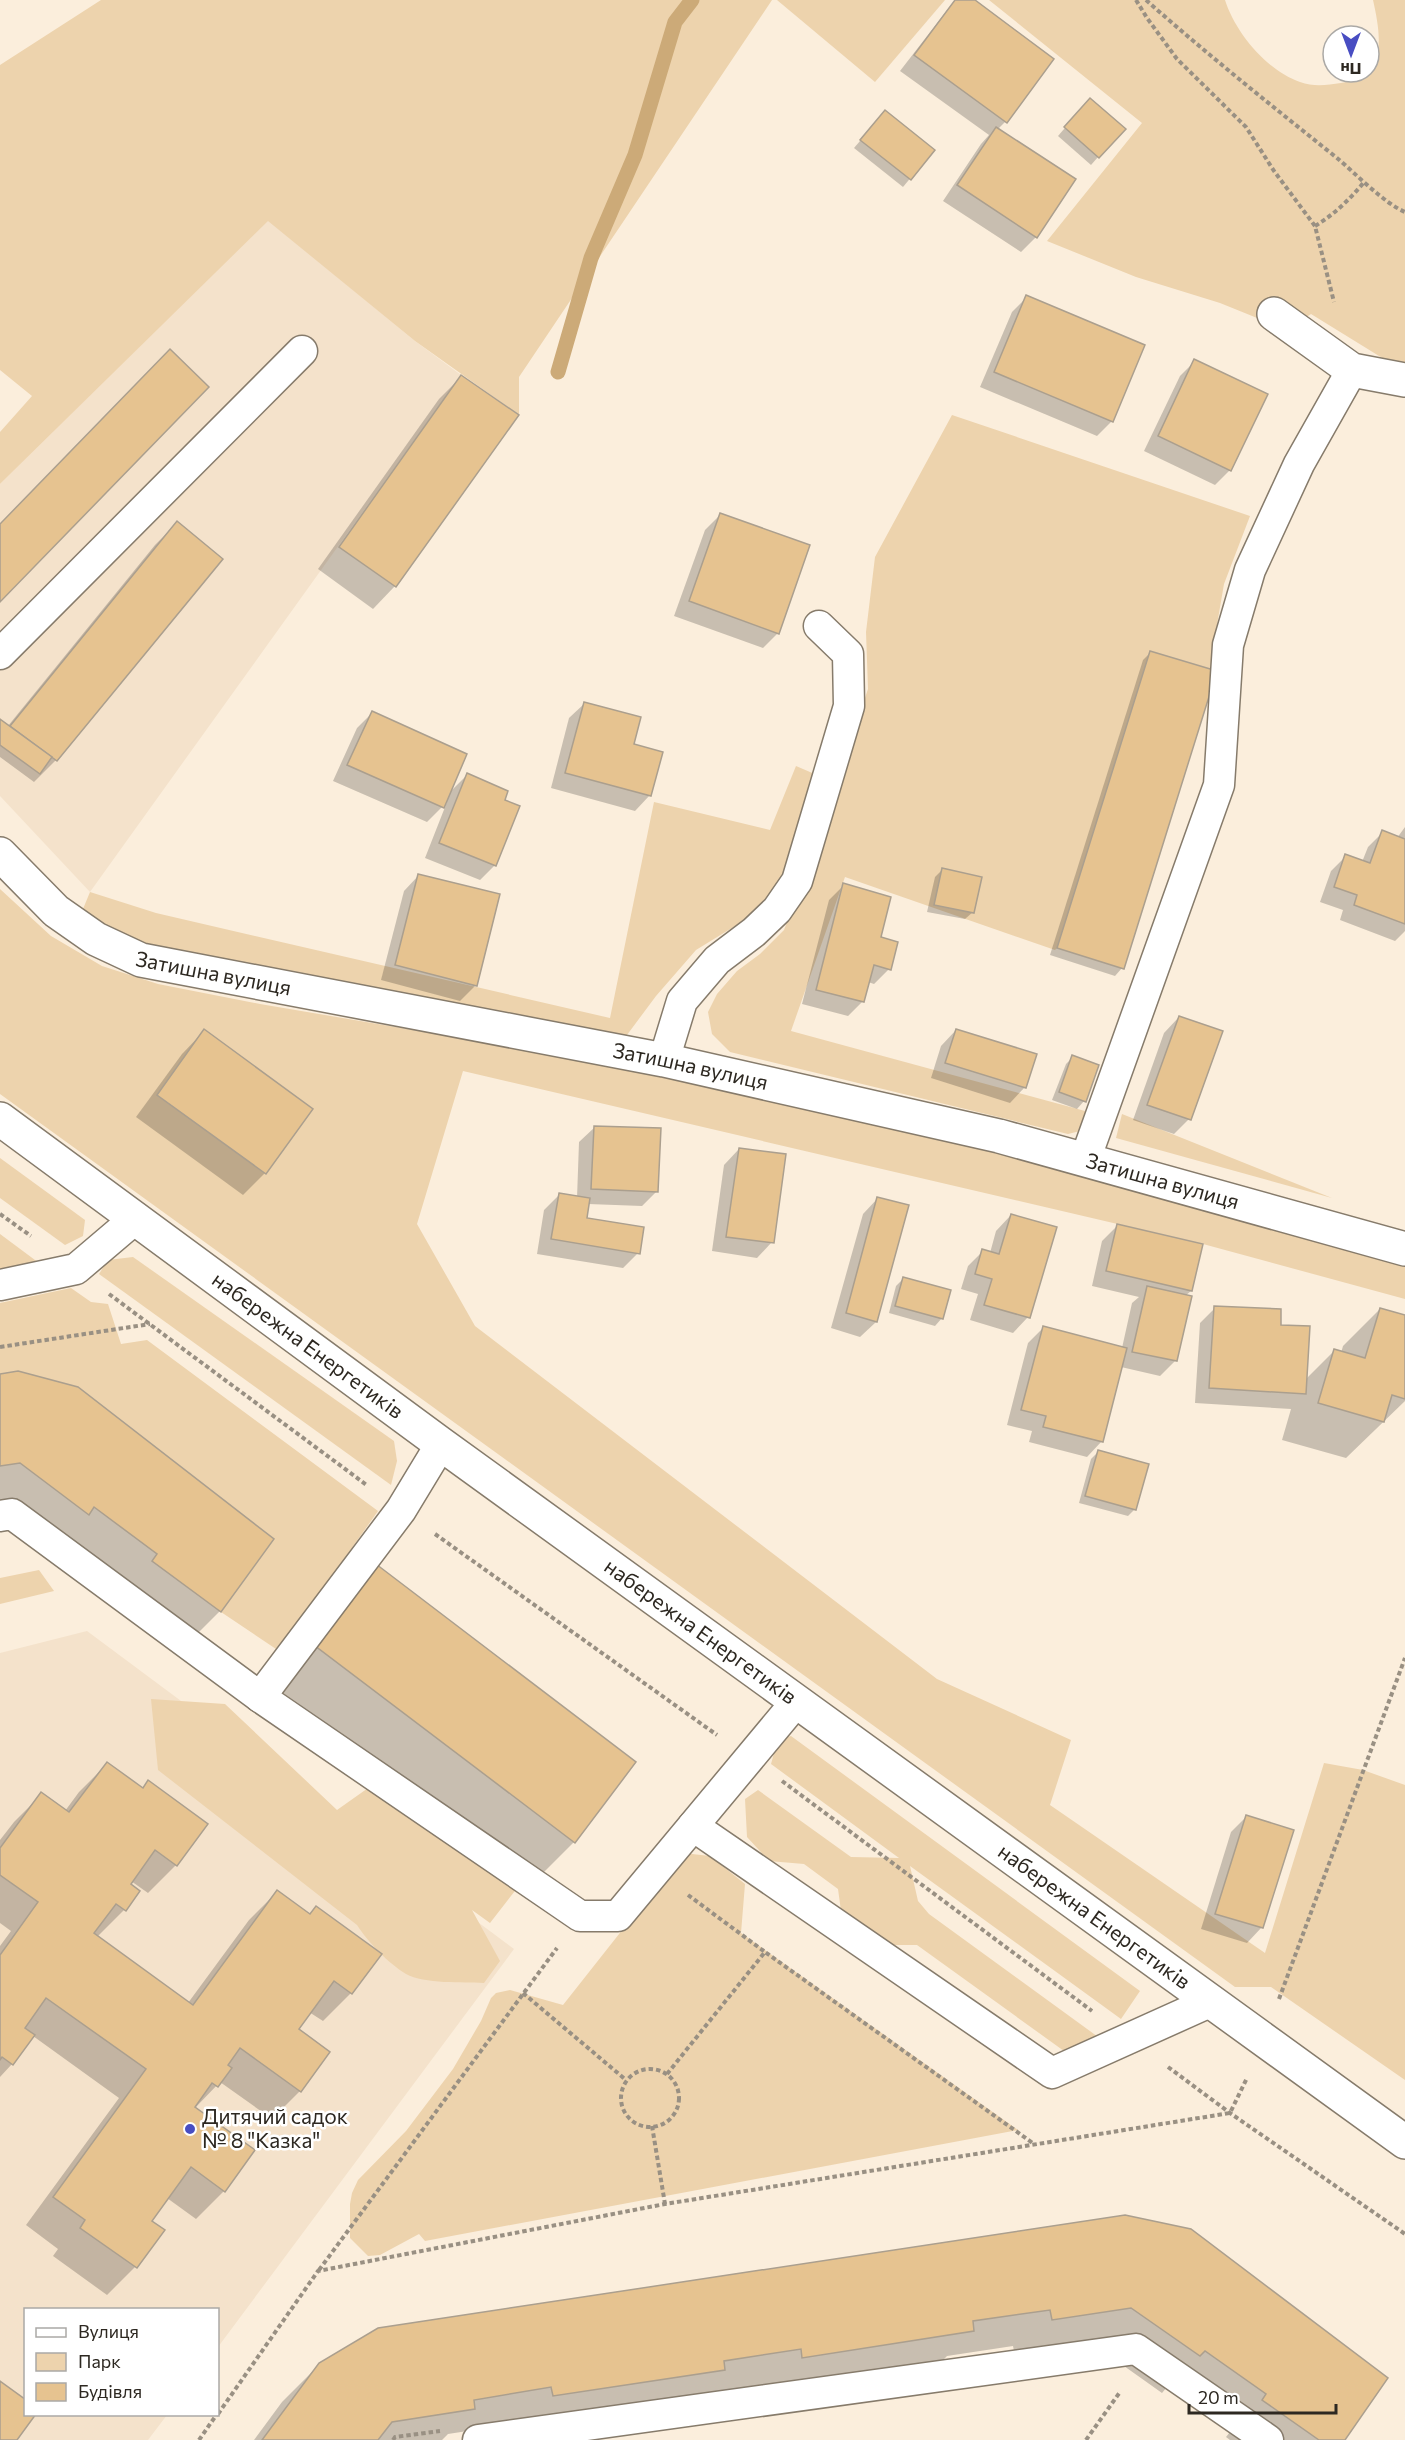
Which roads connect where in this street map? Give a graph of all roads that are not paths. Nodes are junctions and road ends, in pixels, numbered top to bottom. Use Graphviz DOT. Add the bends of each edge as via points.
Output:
graph roads {
  1 [pos="1274,314"];
  2 [pos="302,351"];
  3 [pos="1352,370"];
  4 [pos="1405,380"];
  5 [pos="819,626"];
  6 [pos="0,654"];
  7 [pos="0,854"];
  8 [pos="664,1060"];
  9 [pos="0,1119"];
  10 [pos="1085,1160"];
  11 [pos="136,1218"];
  12 [pos="1405,1249"];
  13 [pos="0,1285"];
  14 [pos="441,1444"];
  15 [pos="0,1516"];
  16 [pos="260,1697"];
  17 [pos="797,1701"];
  18 [pos="693,1826"];
  19 [pos="1212,2001"];
  20 [pos="1405,2142"];
  21 [pos="478,2440"];
  22 [pos="1268,2440"];
  1 -- 3 [label="street"];
  2 -- 6 [label="lane"];
  3 -- 4 [label="street"];
  3 -- 10 [label="lane" via="1299,464 1250,570 1228,645 1219,785"];
  5 -- 8 [label="lane" via="848,654 849,706 797,881 777,910 717,960 682,1001"];
  7 -- 8 [label="street, Затишна вулиця" via="56,911 96,939 141,960"];
  8 -- 10 [label="street, Затишна вулиця" via="999,1136"];
  9 -- 11 [label="street, набережна Енергетиків"];
  10 -- 12 [label="street, Затишна вулиця"];
  11 -- 13 [label="lane" via="76,1269"];
  11 -- 14 [label="street, набережна Енергетиків"];
  14 -- 16 [label="lane" via="401,1510"];
  14 -- 17 [label="street, набережна Енергетиків"];
  15 -- 16 [label="lane" via="12,1514"];
  16 -- 18 [label="lane" via="580,1916 618,1916"];
  17 -- 18 [label="lane"];
  17 -- 19 [label="street, набережна Енергетиків"];
  18 -- 19 [label="lane" via="1052,2073"];
  19 -- 20 [label="street, набережна Енергетиків"];
  21 -- 22 [label="lane" via="1136,2349"];
}
